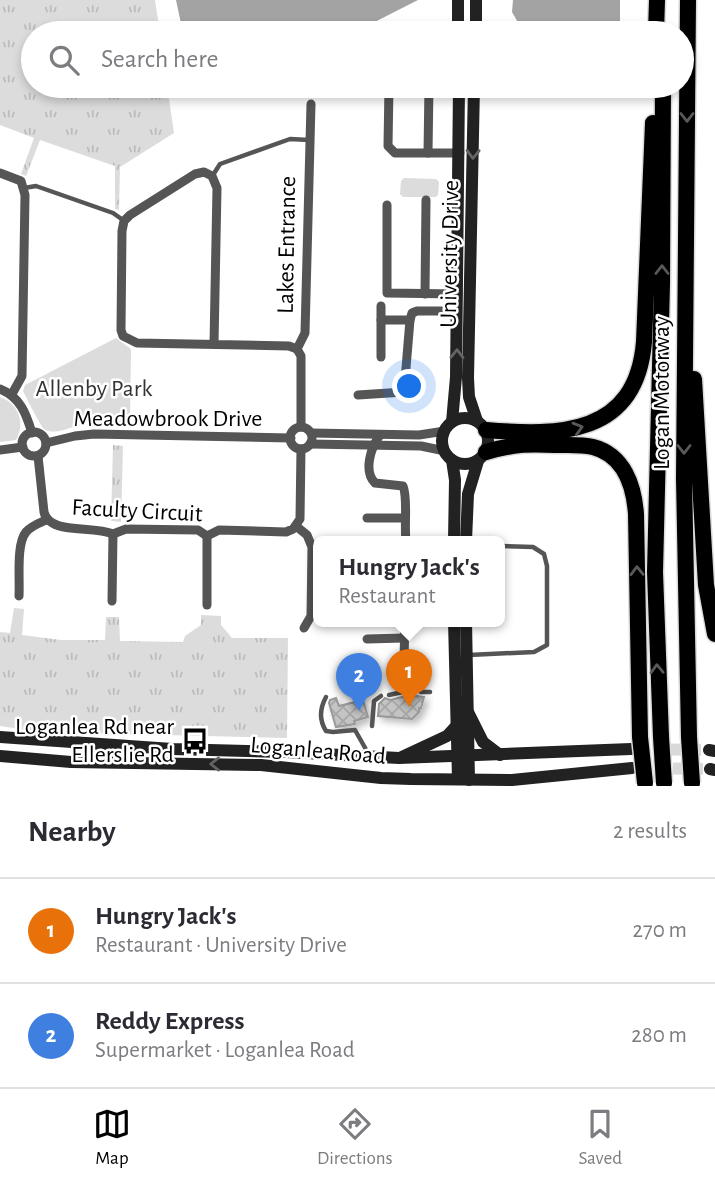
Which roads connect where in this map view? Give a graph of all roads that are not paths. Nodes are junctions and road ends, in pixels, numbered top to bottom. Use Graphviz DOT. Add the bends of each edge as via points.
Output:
graph roads {
  1 [pos="458,0"];
  2 [pos="477,0"];
  3 [pos="657,0"];
  4 [pos="664,0"];
  5 [pos="688,0"];
  6 [pos="458,21"];
  7 [pos="476,21"];
  8 [pos="656,21"];
  9 [pos="664,21"];
  10 [pos="688,21"];
  11 [pos="389,98"];
  12 [pos="429,98"];
  13 [pos="458,98"];
  14 [pos="462,98"];
  15 [pos="474,98"];
  16 [pos="654,98"];
  17 [pos="663,98"];
  18 [pos="687,98"];
  19 [pos="311,104"];
  20 [pos="459,111"];
  21 [pos="309,140"];
  22 [pos="428,153"];
  23 [pos="460,153"];
  24 [pos="0,173"];
  25 [pos="212,176"];
  26 [pos="24,188"];
  27 [pos="426,200"];
  28 [pos="387,205"];
  29 [pos="124,221"];
  30 [pos="425,294"];
  31 [pos="458,294"];
  32 [pos="381,306"];
  33 [pos="457,311"];
  34 [pos="381,320"];
  35 [pos="410,320"];
  36 [pos="685,332"];
  37 [pos="214,344"];
  38 [pos="297,349"];
  39 [pos="381,357"];
  40 [pos="0,389"];
  41 [pos="12,394"];
  42 [pos="358,395"];
  43 [pos="482,426"];
  44 [pos="301,427"];
  45 [pos="448,427"];
  46 [pos="32,433"];
  47 [pos="310,433"];
  48 [pos="380,435"];
  49 [pos="291,438"];
  50 [pos="46,443"];
  51 [pos="310,444"];
  52 [pos="373,445"];
  53 [pos="23,447"];
  54 [pos="301,449"];
  55 [pos="0,450"];
  56 [pos="38,456"];
  57 [pos="449,456"];
  58 [pos="482,456"];
  59 [pos="367,518"];
  60 [pos="404,518"];
  61 [pos="46,520"];
  62 [pos="296,526"];
  63 [pos="113,534"];
  64 [pos="207,536"];
  65 [pos="405,536"];
  66 [pos="454,536"];
  67 [pos="466,536"];
  68 [pos="505,546"];
  69 [pos="19,596"];
  70 [pos="112,601"];
  71 [pos="207,605"];
  72 [pos="405,627"];
  73 [pos="454,627"];
  74 [pos="466,627"];
  75 [pos="304,628"];
  76 [pos="715,634"];
  77 [pos="404,638"];
  78 [pos="367,639"];
  79 [pos="466,655"];
  80 [pos="404,659"];
  81 [pos="429,692"];
  82 [pos="389,695"];
  83 [pos="381,696"];
  84 [pos="327,698"];
  85 [pos="468,712"];
  86 [pos="458,724"];
  87 [pos="372,726"];
  88 [pos="0,737"];
  89 [pos="636,743"];
  90 [pos="0,756"];
  91 [pos="501,756"];
  92 [pos="370,757"];
  93 [pos="463,757"];
  94 [pos="399,758"];
  95 [pos="632,768"];
  96 [pos="436,783"];
  97 [pos="463,783"];
  98 [pos="507,783"];
  99 [pos="645,784"];
  100 [pos="664,784"];
  101 [pos="692,784"];
  1 -- 6 [label="main road"];
  2 -- 7 [label="main road"];
  3 -- 8 [label="highway"];
  4 -- 9 [label="highway"];
  5 -- 10 [label="highway, Logan Motorway, one-way"];
  11 -- 22 [label="street" via="388,146 395,153"];
  12 -- 22 [label="street"];
  13 -- 20 [label="main road, University Drive"];
  14 -- 20 [label="main road, University Drive"];
  15 -- 43 [label="main road, University Drive, one-way" via="468,378"];
  43 -- 16 [label="highway, one-way" via="555,432 588,426 626,396 638,373 644,342"];
  100 -- 17 [label="highway, Logan Motorway, one-way, bridge" via="655,559"];
  18 -- 36 [label="highway, Logan Motorway, one-way"];
  19 -- 21 [label="street, Lakes Entrance"];
  20 -- 23 [label="main road, University Drive"];
  21 -- 25 [label="lane" via="290,139 220,164"];
  21 -- 38 [label="street, Lakes Entrance" via="305,333"];
  22 -- 23 [label="street"];
  23 -- 31 [label="main road, University Drive"];
  24 -- 26 [label="street" via="21,181"];
  25 -- 29 [label="street" via="195,174"];
  25 -- 37 [label="street" via="217,188"];
  26 -- 29 [label="lane" via="36,186"];
  26 -- 41 [label="street" via="22,376"];
  27 -- 30 [label="street"];
  28 -- 30 [label="street" via="387,293"];
  29 -- 37 [label="street" via="123,336 137,343"];
  30 -- 31 [label="street"];
  31 -- 33 [label="main road, University Drive"];
  32 -- 34 [label="street"];
  33 -- 35 [label="street" via="416,311"];
  45 -- 33 [label="main road, University Drive, one-way" via="456,377"];
  34 -- 35 [label="street"];
  34 -- 39 [label="street"];
  35 -- 42 [label="street" via="404,392"];
  36 -- 76 [label="highway" via="694,376 706,585"];
  36 -- 101 [label="highway, Logan Motorway, one-way, bridge" via="684,534"];
  37 -- 38 [label="street"];
  38 -- 44 [label="street, Lakes Entrance" via="301,356"];
  40 -- 41 [label="street"];
  41 -- 46 [label="street"];
  43 -- 45 [label="main road" via="465,418"];
  43 -- 58 [label="main road" via="488,438"];
  44 -- 47 [label="street"];
  44 -- 49 [label="street, Meadowbrook Drive"];
  45 -- 48 [label="street" via="419,435"];
  45 -- 57 [label="main road" via="443,445"];
  46 -- 50 [label="street, Meadowbrook Drive" via="39,433"];
  46 -- 53 [label="street" via="23,440"];
  47 -- 48 [label="street"];
  47 -- 51 [label="street"];
  48 -- 52 [label="street"];
  49 -- 50 [label="street, Meadowbrook Drive" via="94,434"];
  49 -- 54 [label="street, Meadowbrook Drive"];
  50 -- 56 [label="street, Meadowbrook Drive"];
  51 -- 52 [label="street"];
  51 -- 54 [label="street"];
  52 -- 57 [label="street" via="421,446"];
  52 -- 60 [label="street" via="371,480 403,486"];
  53 -- 55 [label="street"];
  53 -- 56 [label="street" via="30,456"];
  54 -- 62 [label="street" via="300,519"];
  56 -- 61 [label="street, Faculty Circuit"];
  57 -- 58 [label="main road" via="465,464"];
  57 -- 66 [label="main road" via="455,480"];
  58 -- 67 [label="main road" via="468,495"];
  89 -- 58 [label="highway, one-way" via="636,514 627,474 611,456 592,446 516,444"];
  59 -- 60 [label="street"];
  60 -- 65 [label="street"];
  61 -- 63 [label="street, Faculty Circuit" via="57,527 102,529"];
  61 -- 69 [label="street" via="23,534"];
  62 -- 64 [label="street, Faculty Circuit" via="286,532 219,530"];
  62 -- 75 [label="street" via="312,547 311,616"];
  63 -- 64 [label="street, Faculty Circuit" via="126,529 198,530"];
  63 -- 70 [label="street"];
  64 -- 71 [label="street"];
  68 -- 79 [label="lane" via="533,547 544,554 547,645 534,652"];
  72 -- 77 [label="street"];
  73 -- 86 [label="main road"];
  74 -- 79 [label="main road"];
  77 -- 78 [label="street"];
  77 -- 80 [label="street"];
  79 -- 85 [label="main road"];
  81 -- 82 [label="lane"];
  83 -- 87 [label="lane" via="373,704"];
  84 -- 92 [label="lane" via="322,705 326,731 355,730"];
  85 -- 91 [label="main road" via="483,742"];
  85 -- 93 [label="main road"];
  86 -- 93 [label="main road"];
  86 -- 94 [label="main road" via="447,736"];
  88 -- 92 [label="main road, Loganlea Road"];
  89 -- 91 [label="main road, Loganlea Road"];
  89 -- 99 [label="highway, bridge"];
  96 -- 90 [label="main road, Loganlea Road, one-way" via="261,765 71,762"];
  91 -- 93 [label="main road, Loganlea Road"];
  92 -- 94 [label="main road, Loganlea Road"];
  93 -- 94 [label="main road, Loganlea Road"];
  93 -- 97 [label="main road"];
  95 -- 98 [label="main road, Loganlea Road"];
  96 -- 97 [label="main road, Loganlea Road"];
  97 -- 98 [label="main road, Loganlea Road"];
}
